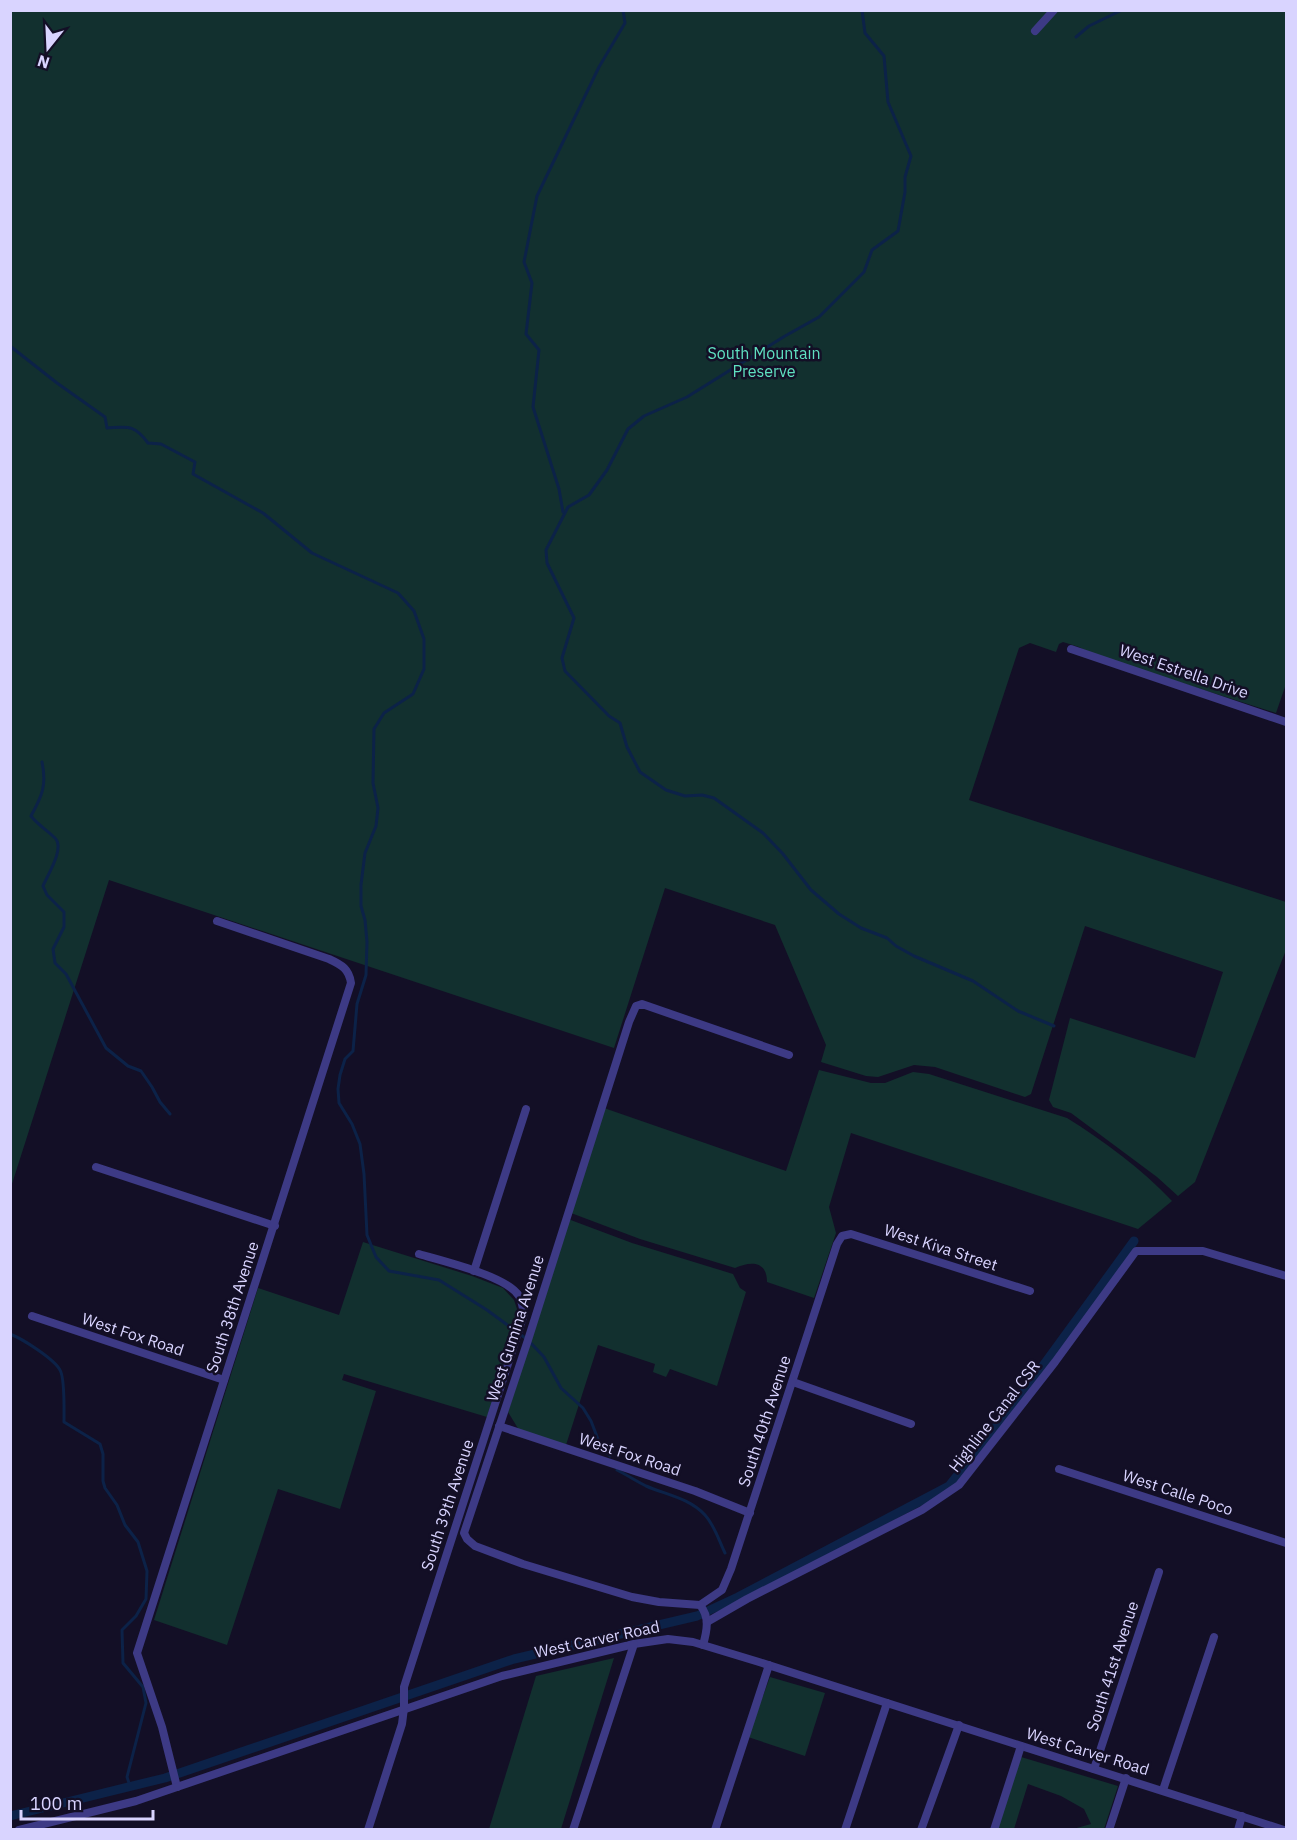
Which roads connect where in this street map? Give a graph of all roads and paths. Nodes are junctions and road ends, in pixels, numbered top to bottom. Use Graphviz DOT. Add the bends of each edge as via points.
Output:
graph roads {
  1 [pos="1054,10"];
  2 [pos="1035,31"];
  3 [pos="1071,649"];
  4 [pos="1287,722"];
  5 [pos="217,921"];
  6 [pos="789,1054"];
  7 [pos="526,1108"];
  8 [pos="96,1167"];
  9 [pos="275,1226"];
  10 [pos="842,1236"];
  11 [pos="419,1254"];
  12 [pos="474,1271"];
  13 [pos="1287,1276"];
  14 [pos="1030,1291"];
  15 [pos="32,1316"];
  16 [pos="224,1380"];
  17 [pos="793,1382"];
  18 [pos="910,1424"];
  19 [pos="499,1426"];
  20 [pos="1059,1468"];
  21 [pos="750,1513"];
  22 [pos="1287,1543"];
  23 [pos="1159,1572"];
  24 [pos="702,1607"];
  25 [pos="707,1622"];
  26 [pos="1214,1637"];
  27 [pos="634,1644"];
  28 [pos="703,1645"];
  29 [pos="769,1665"];
  30 [pos="887,1703"];
  31 [pos="404,1705"];
  32 [pos="959,1725"];
  33 [pos="1021,1746"];
  34 [pos="1095,1769"];
  35 [pos="1126,1778"];
  36 [pos="177,1784"];
  37 [pos="1162,1790"];
  38 [pos="1242,1816"];
  39 [pos="19,1830"];
  40 [pos="368,1830"];
  41 [pos="573,1830"];
  42 [pos="715,1830"];
  43 [pos="845,1830"];
  44 [pos="921,1830"];
  45 [pos="994,1830"];
  46 [pos="1109,1830"];
  47 [pos="1238,1830"];
  48 [pos="1284,1830"];
  1 -- 2 [label="street"];
  3 -- 4 [label="street, West Estrella Drive"];
  5 -- 9 [label="street, South 38th Avenue" via="329,959 343,966 351,983"];
  6 -- 19 [label="street, West Gumina Avenue" via="642,1004 636,1006"];
  7 -- 12 [label="street"];
  8 -- 9 [label="street"];
  9 -- 16 [label="street, South 38th Avenue"];
  10 -- 14 [label="street, West Kiva Street" via="850,1234"];
  10 -- 17 [label="street, South 40th Avenue"];
  11 -- 12 [label="street, South 39th Avenue"];
  12 -- 31 [label="street, South 39th Avenue" via="508,1285 519,1296 524,1314 403,1691"];
  13 -- 25 [label="street, Highline Canal CSR" via="1203,1251 1136,1251 959,1485 922,1510"];
  15 -- 16 [label="street, West Fox Road"];
  16 -- 36 [label="street, South 38th Avenue" via="137,1653"];
  17 -- 18 [label="street"];
  17 -- 21 [label="street, South 40th Avenue"];
  19 -- 21 [label="street, West Fox Road"];
  19 -- 24 [label="street, West Gumina Avenue" via="466,1522 467,1539 475,1546 523,1564 632,1597"];
  20 -- 22 [label="street, West Calle Poco"];
  21 -- 24 [label="street, South 40th Avenue" via="722,1590"];
  23 -- 34 [label="street, South 41st Avenue"];
  24 -- 25 [label="street"];
  25 -- 28 [label="street"];
  26 -- 37 [label="street"];
  27 -- 28 [label="street, West Carver Road" via="668,1639"];
  27 -- 31 [label="street, West Carver Road"];
  27 -- 41 [label="street"];
  28 -- 29 [label="street, West Carver Road"];
  29 -- 30 [label="street, West Carver Road"];
  29 -- 42 [label="street"];
  30 -- 32 [label="street, West Carver Road"];
  30 -- 43 [label="street"];
  31 -- 36 [label="street, West Carver Road"];
  31 -- 40 [label="street, South 39th Avenue" via="402,1724"];
  32 -- 33 [label="street, West Carver Road"];
  32 -- 44 [label="street"];
  33 -- 34 [label="street, West Carver Road"];
  33 -- 45 [label="street"];
  34 -- 35 [label="street, West Carver Road"];
  35 -- 37 [label="street, West Carver Road"];
  35 -- 46 [label="street"];
  36 -- 39 [label="street, West Carver Road" via="136,1801"];
  37 -- 38 [label="street, West Carver Road"];
  38 -- 47 [label="street"];
  38 -- 48 [label="street, West Carver Road"];
}
